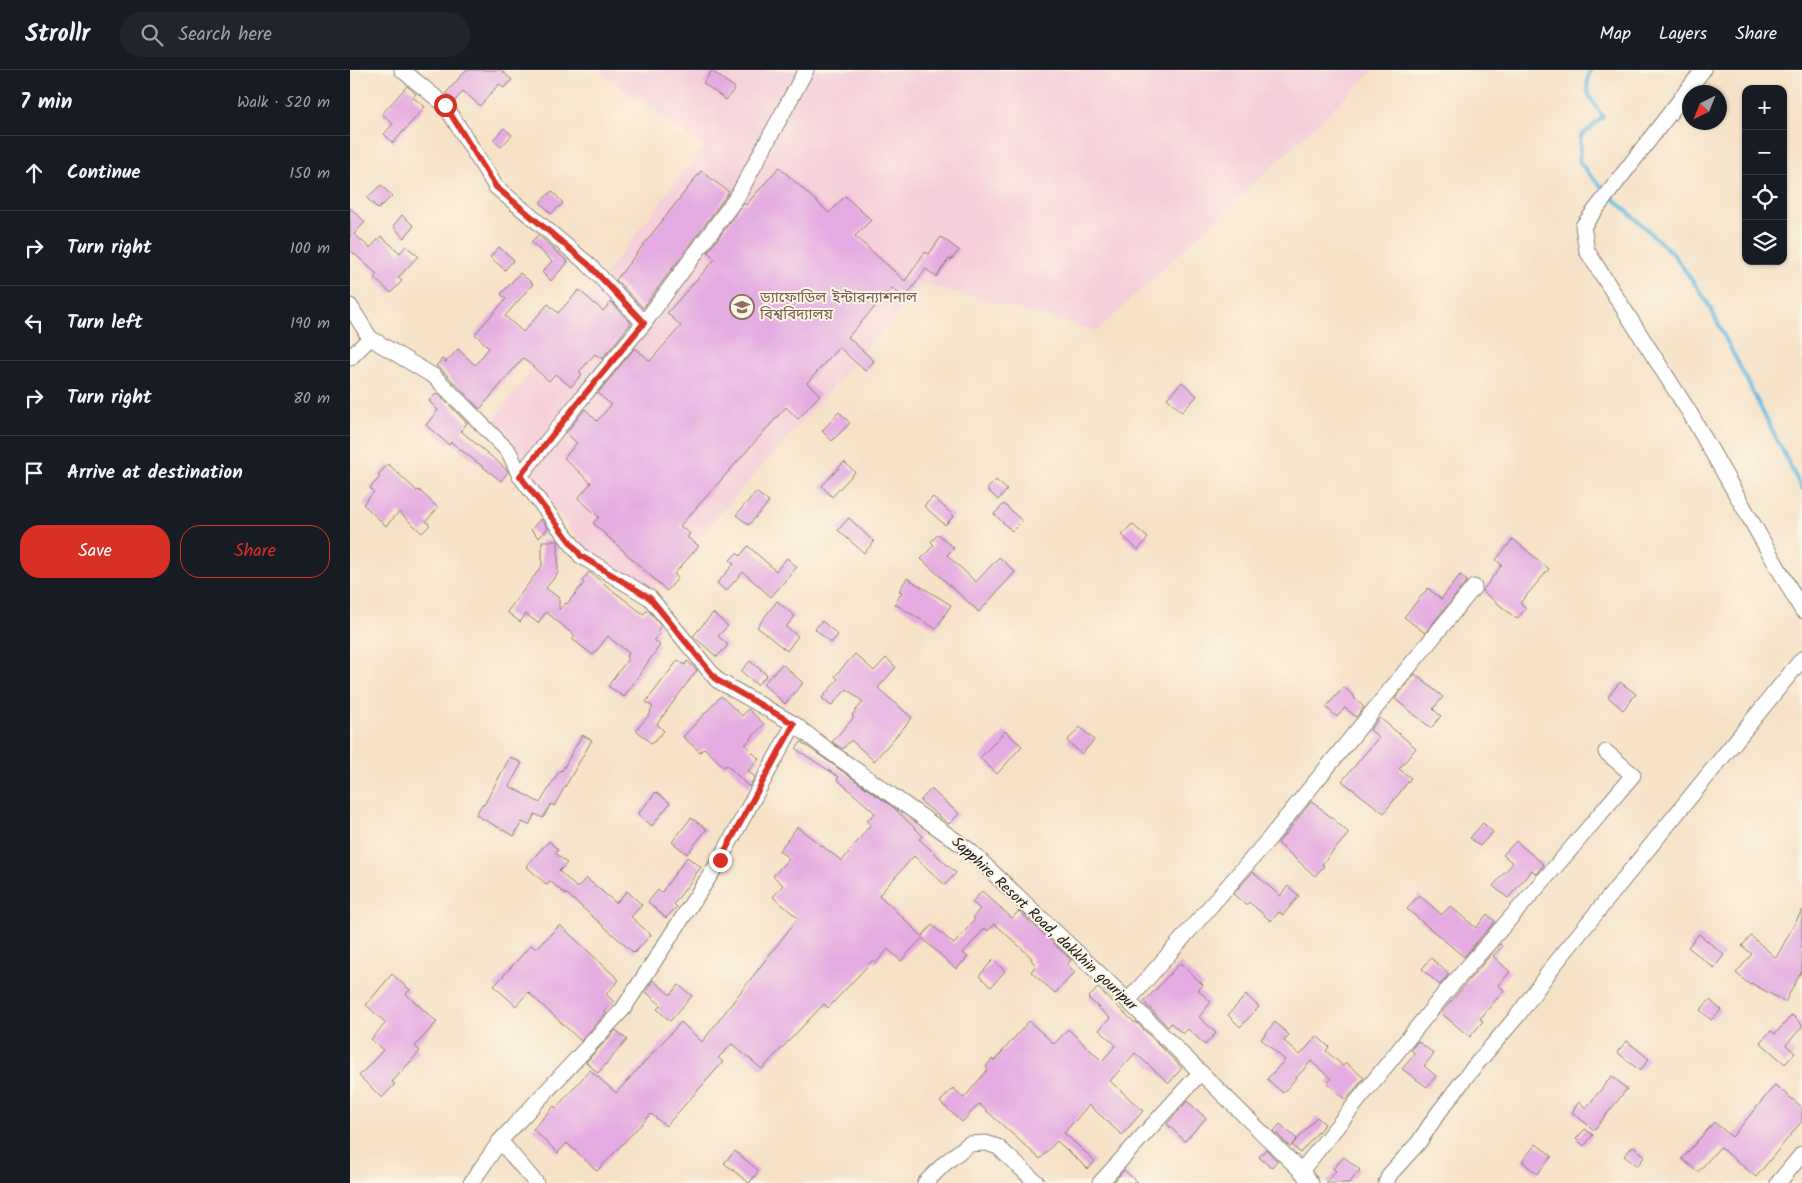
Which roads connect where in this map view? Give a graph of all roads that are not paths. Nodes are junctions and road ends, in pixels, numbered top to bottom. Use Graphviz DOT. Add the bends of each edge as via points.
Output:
graph roads {
  1 [pos="402,70"];
  2 [pos="806,70"];
  3 [pos="1703,70"];
  4 [pos="350,306"];
  5 [pos="644,323"];
  6 [pos="370,338"];
  7 [pos="350,358"];
  8 [pos="520,476"];
  9 [pos="1474,587"];
  10 [pos="1802,610"];
  11 [pos="1802,659"];
  12 [pos="794,724"];
  13 [pos="1606,752"];
  14 [pos="1128,1000"];
  15 [pos="1200,1073"];
  16 [pos="500,1141"];
  17 [pos="1802,1154"];
  18 [pos="1301,1171"];
  19 [pos="471,1183"];
  20 [pos="536,1183"];
  21 [pos="925,1183"];
  22 [pos="1038,1183"];
  23 [pos="1100,1183"];
  24 [pos="1311,1183"];
  25 [pos="1386,1183"];
  26 [pos="1778,1183"];
  1 -- 5 [label="street" via="445,105 496,187 589,265"];
  2 -- 5 [label="street" via="737,197"];
  3 -- 10 [label="street" via="1583,226 1587,251 1691,416"];
  4 -- 6 [label="street, Sapphire Resort Road, dakkhin gouripur"];
  5 -- 8 [label="street"];
  6 -- 7 [label="street"];
  6 -- 8 [label="street, Sapphire Resort Road, dakkhin gouripur" via="435,377 508,452"];
  8 -- 12 [label="street, Sapphire Resort Road, dakkhin gouripur" via="581,556 650,598 717,680"];
  9 -- 14 [label="street" via="1268,840"];
  11 -- 25 [label="street" via="1554,965"];
  12 -- 14 [label="street, Sapphire Resort Road, dakkhin gouripur" via="969,850"];
  12 -- 16 [label="street" via="720,860 623,1009"];
  13 -- 18 [label="street" via="1632,774 1444,994"];
  14 -- 15 [label="street, Sapphire Resort Road, dakkhin gouripur"];
  15 -- 18 [label="street, Sapphire Resort Road, dakkhin gouripur"];
  15 -- 23 [label="street"];
  16 -- 19 [label="street"];
  16 -- 20 [label="street"];
  17 -- 26 [label="street"];
  18 -- 24 [label="street, Sapphire Resort Road, dakkhin gouripur"];
  21 -- 22 [label="street" via="969,1144 986,1143 998,1147"];
}
